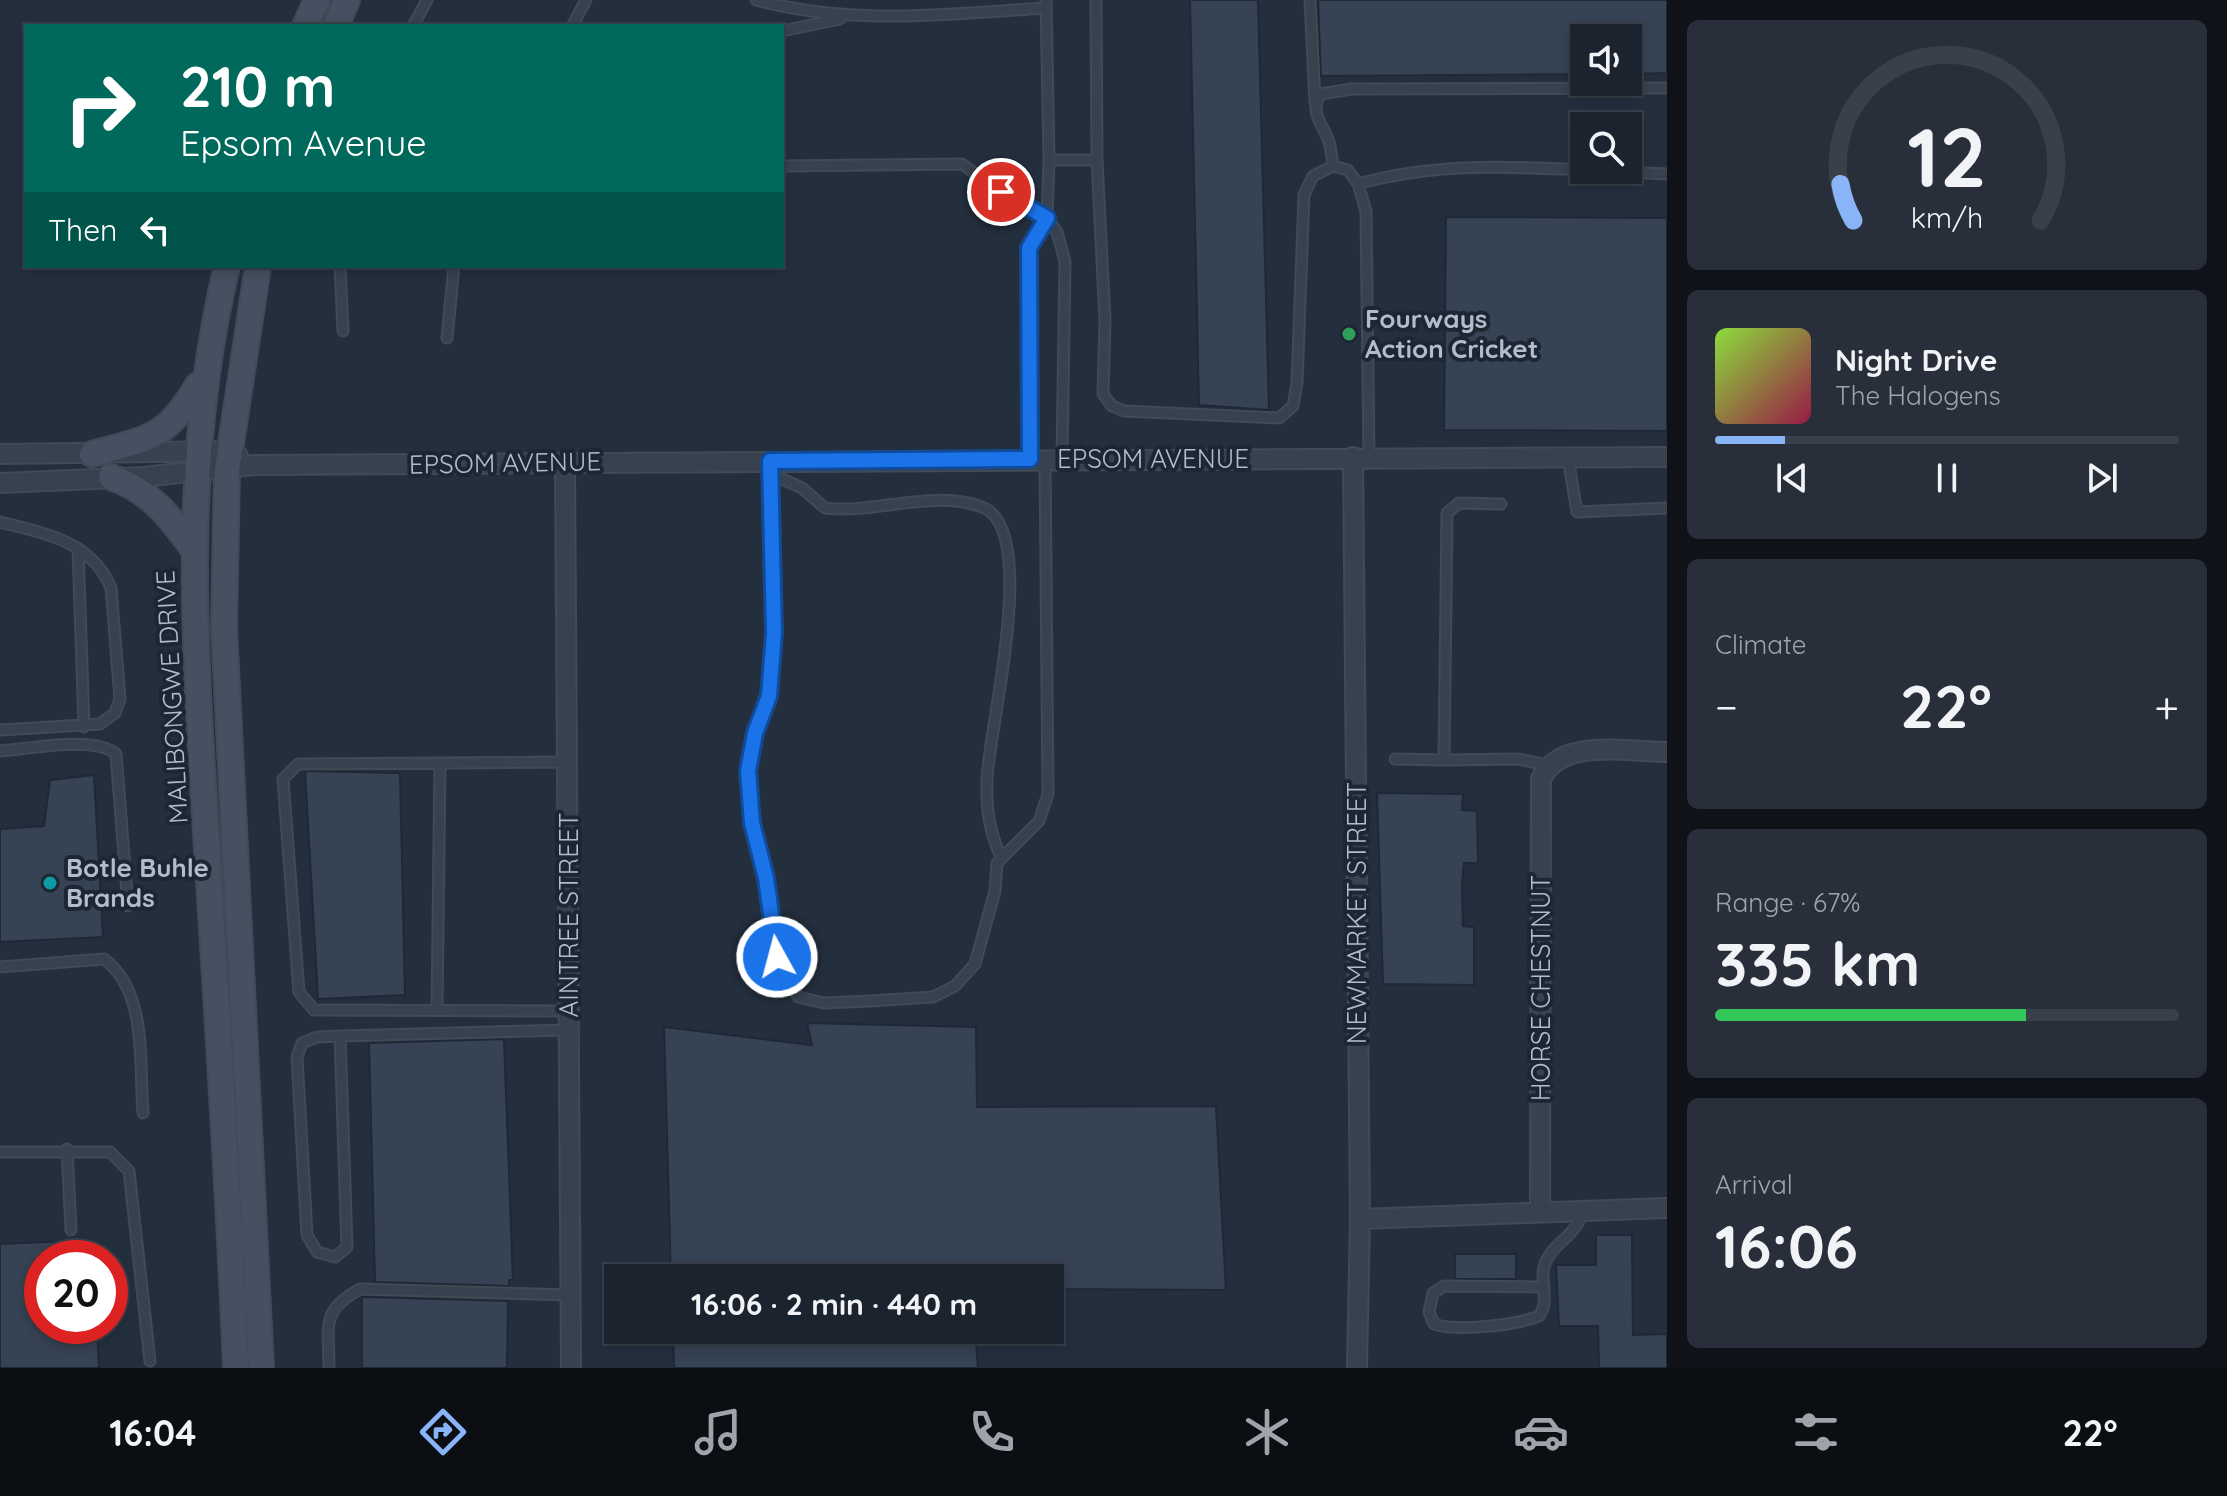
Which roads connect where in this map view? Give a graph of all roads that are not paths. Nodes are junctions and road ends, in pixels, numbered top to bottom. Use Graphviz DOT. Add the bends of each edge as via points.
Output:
graph roads {
  1 [pos="317,0"];
  2 [pos="347,0"];
  3 [pos="427,0"];
  4 [pos="586,0"];
  5 [pos="756,0"];
  6 [pos="1096,0"];
  7 [pos="1310,0"];
  8 [pos="1046,4"];
  9 [pos="851,17"];
  10 [pos="306,24"];
  11 [pos="337,24"];
  12 [pos="414,24"];
  13 [pos="573,24"];
  14 [pos="784,31"];
  15 [pos="1667,88"];
  16 [pos="1315,103"];
  17 [pos="1049,160"];
  18 [pos="1097,160"];
  19 [pos="784,166"];
  20 [pos="1333,166"];
  21 [pos="1570,169"];
  22 [pos="1642,173"];
  23 [pos="1667,174"];
  24 [pos="1358,184"];
  25 [pos="1047,218"];
  26 [pos="227,268"];
  27 [pos="258,268"];
  28 [pos="340,268"];
  29 [pos="454,268"];
  30 [pos="343,331"];
  31 [pos="447,338"];
  32 [pos="205,372"];
  33 [pos="0,454"];
  34 [pos="92,454"];
  35 [pos="1361,457"];
  36 [pos="1667,457"];
  37 [pos="1568,458"];
  38 [pos="1046,460"];
  39 [pos="228,461"];
  40 [pos="196,462"];
  41 [pos="565,462"];
  42 [pos="770,468"];
  43 [pos="111,477"];
  44 [pos="0,483"];
  45 [pos="1501,504"];
  46 [pos="1667,508"];
  47 [pos="0,522"];
  48 [pos="78,548"];
  49 [pos="194,550"];
  50 [pos="84,727"];
  51 [pos="0,730"];
  52 [pos="0,751"];
  53 [pos="1667,752"];
  54 [pos="1395,759"];
  55 [pos="1444,760"];
  56 [pos="568,762"];
  57 [pos="440,763"];
  58 [pos="1547,765"];
  59 [pos="1001,857"];
  60 [pos="128,906"];
  61 [pos="0,967"];
  62 [pos="437,1010"];
  63 [pos="570,1011"];
  64 [pos="570,1030"];
  65 [pos="340,1036"];
  66 [pos="143,1113"];
  67 [pos="67,1149"];
  68 [pos="0,1152"];
  69 [pos="1667,1208"];
  70 [pos="1582,1211"];
  71 [pos="1540,1212"];
  72 [pos="1360,1219"];
  73 [pos="71,1230"];
  74 [pos="1544,1287"];
  75 [pos="571,1295"];
  76 [pos="150,1361"];
  77 [pos="236,1368"];
  78 [pos="261,1368"];
  79 [pos="329,1368"];
  80 [pos="571,1368"];
  81 [pos="1357,1368"];
  1 -- 10 [label="main road"];
  2 -- 11 [label="main road"];
  3 -- 12 [label="lane"];
  4 -- 13 [label="lane"];
  5 -- 9 [label="lane"];
  6 -- 18 [label="lane"];
  7 -- 16 [label="lane"];
  8 -- 9 [label="lane"];
  8 -- 17 [label="lane"];
  9 -- 14 [label="lane"];
  15 -- 16 [label="lane" via="1352,89 1320,94"];
  16 -- 20 [label="lane"];
  17 -- 18 [label="lane"];
  17 -- 25 [label="lane"];
  18 -- 20 [label="lane" via="1103,394 1124,411 1279,418 1293,406 1297,383 1304,195 1313,176"];
  19 -- 25 [label="lane" via="962,164 1019,205"];
  20 -- 24 [label="lane" via="1348,170"];
  21 -- 24 [label="lane" via="1492,165 1422,169"];
  22 -- 23 [label="lane"];
  24 -- 35 [label="lane" via="1366,211"];
  25 -- 38 [label="lane" via="1065,261"];
  25 -- 38 [label="lane" via="1029,248"];
  26 -- 32 [label="main road, MALIBONGWE DRIVE"];
  27 -- 39 [label="main road"];
  28 -- 30 [label="lane"];
  29 -- 31 [label="lane"];
  32 -- 34 [label="main road" via="168,428"];
  32 -- 40 [label="main road, MALIBONGWE DRIVE"];
  33 -- 34 [label="street"];
  34 -- 40 [label="street"];
  35 -- 37 [label="street, EPSOM AVENUE"];
  35 -- 38 [label="street, EPSOM AVENUE"];
  35 -- 72 [label="street, NEWMARKET STREET"];
  36 -- 37 [label="street, EPSOM AVENUE"];
  37 -- 46 [label="lane" via="1577,512"];
  38 -- 42 [label="street, EPSOM AVENUE"];
  38 -- 59 [label="lane" via="1048,794 1039,821"];
  39 -- 40 [label="street"];
  39 -- 41 [label="street, EPSOM AVENUE"];
  39 -- 78 [label="main road" via="224,628"];
  40 -- 43 [label="street"];
  40 -- 49 [label="main road, MALIBONGWE DRIVE"];
  41 -- 42 [label="street, EPSOM AVENUE"];
  41 -- 56 [label="street, AINTREE STREET"];
  42 -- 59 [label="lane" via="825,508 957,502 990,510 1002,525 1007,637 987,778 988,825"];
  42 -- 59 [label="lane" via="774,633 769,696 748,771 752,823 777,957 790,986 798,997 824,1003 933,997 955,986 975,964"];
  43 -- 44 [label="street"];
  43 -- 49 [label="main road" via="160,505"];
  45 -- 55 [label="lane" via="1459,503 1447,513"];
  47 -- 48 [label="lane"];
  48 -- 50 [label="lane"];
  48 -- 50 [label="lane" via="104,572 111,588 120,699 115,713"];
  49 -- 77 [label="main road, MALIBONGWE DRIVE" via="193,626"];
  50 -- 51 [label="lane"];
  52 -- 60 [label="lane" via="92,744 108,746 116,754"];
  53 -- 58 [label="street" via="1567,753"];
  54 -- 55 [label="lane"];
  55 -- 58 [label="lane" via="1518,759"];
  56 -- 57 [label="lane"];
  56 -- 63 [label="street, AINTREE STREET"];
  57 -- 62 [label="lane"];
  57 -- 62 [label="lane" via="298,764 283,779 299,992 304,1002 314,1010"];
  58 -- 71 [label="street, HORSE CHESTNUT" via="1541,779"];
  61 -- 66 [label="lane" via="104,959 118,969 135,1010"];
  62 -- 63 [label="lane"];
  63 -- 64 [label="street, AINTREE STREET"];
  64 -- 65 [label="lane"];
  64 -- 75 [label="street, AINTREE STREET"];
  65 -- 65 [label="lane" via="347,1247 335,1257 317,1252 307,1235 297,1057 307,1040"];
  67 -- 68 [label="lane"];
  67 -- 73 [label="lane"];
  67 -- 76 [label="lane" via="110,1152 129,1171"];
  69 -- 70 [label="street"];
  70 -- 71 [label="street"];
  70 -- 74 [label="lane" via="1580,1223 1548,1259"];
  71 -- 72 [label="street"];
  72 -- 81 [label="street, NEWMARKET STREET"];
  74 -- 74 [label="lane" via="1543,1311 1532,1319 1446,1327 1434,1324 1429,1312 1430,1298 1444,1286"];
  75 -- 79 [label="lane" via="360,1289 334,1305 329,1316"];
  75 -- 80 [label="street, AINTREE STREET"];
}
